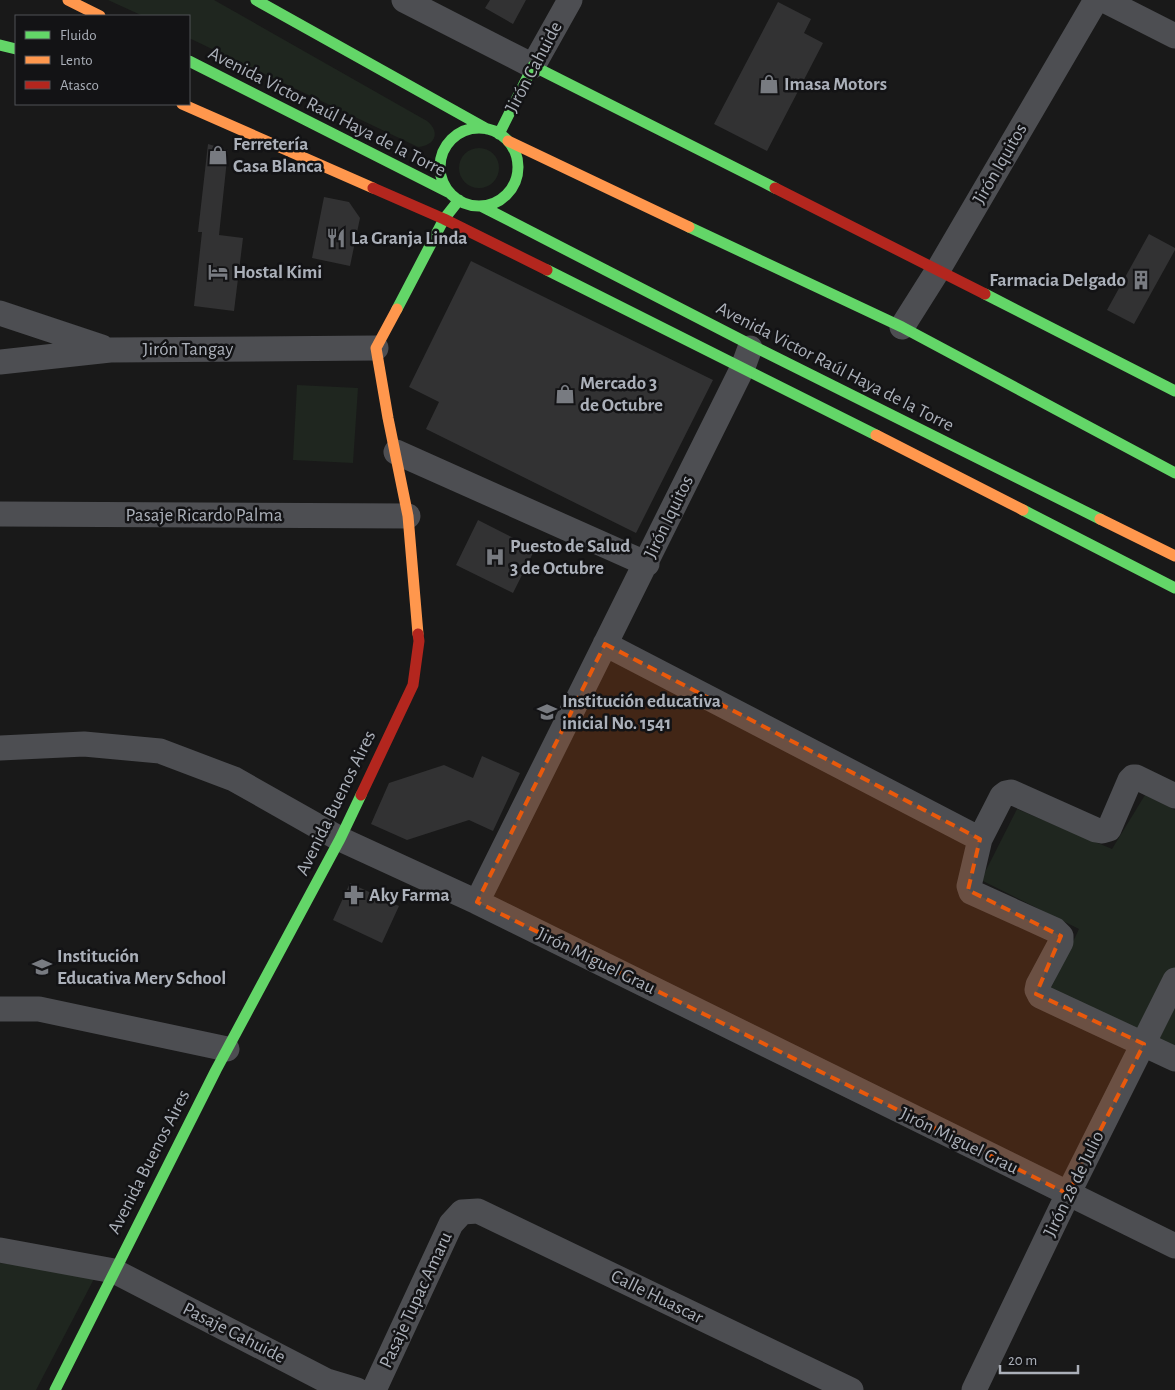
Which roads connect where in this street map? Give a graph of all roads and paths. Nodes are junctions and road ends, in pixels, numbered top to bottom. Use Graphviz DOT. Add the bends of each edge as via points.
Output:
graph roads {
  1 [pos="68,0"];
  2 [pos="256,0"];
  3 [pos="404,0"];
  4 [pos="570,0"];
  5 [pos="1096,0"];
  6 [pos="1104,0"];
  7 [pos="98,15"];
  8 [pos="1175,36"];
  9 [pos="0,45"];
  10 [pos="15,49"];
  11 [pos="190,62"];
  12 [pos="533,66"];
  13 [pos="184,105"];
  14 [pos="487,129"];
  15 [pos="504,137"];
  16 [pos="455,197"];
  17 [pos="481,206"];
  18 [pos="444,218"];
  19 [pos="938,270"];
  20 [pos="0,313"];
  21 [pos="902,327"];
  22 [pos="376,348"];
  23 [pos="110,350"];
  24 [pos="747,356"];
  25 [pos="0,362"];
  26 [pos="1175,390"];
  27 [pos="396,452"];
  28 [pos="1175,472"];
  29 [pos="0,514"];
  30 [pos="408,516"];
  31 [pos="1175,556"];
  32 [pos="646,564"];
  33 [pos="1175,588"];
  34 [pos="605,644"];
  35 [pos="0,748"];
  36 [pos="1175,796"];
  37 [pos="340,839"];
  38 [pos="980,839"];
  39 [pos="477,902"];
  40 [pos="1175,980"];
  41 [pos="0,1008"];
  42 [pos="1144,1044"];
  43 [pos="227,1049"];
  44 [pos="1175,1059"];
  45 [pos="1068,1194"];
  46 [pos="462,1212"];
  47 [pos="1175,1246"];
  48 [pos="0,1250"];
  49 [pos="114,1271"];
  50 [pos="325,1386"];
  51 [pos="55,1390"];
  52 [pos="357,1390"];
  53 [pos="374,1390"];
  54 [pos="850,1390"];
  55 [pos="974,1390"];
  1 -- 7 [label="main road"];
  2 -- 14 [label="main road"];
  3 -- 12 [label="street"];
  4 -- 12 [label="street, Jirón Cahuide"];
  5 -- 19 [label="street, Jirón Iquitos"];
  6 -- 8 [label="street"];
  9 -- 10 [label="main road"];
  11 -- 16 [label="main road, Avenida Victor Raúl Haya de la Torre"];
  12 -- 15 [label="main road, Jirón Cahuide"];
  12 -- 19 [label="main road"];
  13 -- 18 [label="main road"];
  14 -- 15 [label="main road"];
  14 -- 16 [label="main road" via="473,128 459,133 442,154 442,182"];
  15 -- 17 [label="main road" via="515,152 517,176 504,196"];
  15 -- 21 [label="main road"];
  16 -- 17 [label="main road" via="466,204"];
  16 -- 18 [label="main road"];
  17 -- 24 [label="main road, Avenida Victor Raúl Haya de la Torre"];
  18 -- 22 [label="main road"];
  18 -- 24 [label="main road"];
  19 -- 21 [label="street, Jirón Iquitos"];
  19 -- 26 [label="main road"];
  20 -- 23 [label="street"];
  21 -- 28 [label="main road"];
  22 -- 23 [label="street, Jirón Tangay"];
  22 -- 27 [label="main road, Avenida Buenos Aires"];
  23 -- 25 [label="street, Jirón Tangay"];
  24 -- 31 [label="main road, Avenida Victor Raúl Haya de la Torre"];
  24 -- 32 [label="street, Jirón Iquitos"];
  24 -- 33 [label="main road"];
  27 -- 30 [label="main road, Avenida Buenos Aires"];
  27 -- 32 [label="street"];
  29 -- 30 [label="street, Pasaje Ricardo Palma"];
  30 -- 37 [label="main road, Avenida Buenos Aires" via="418,641 414,685"];
  32 -- 34 [label="street, Jirón Iquitos"];
  34 -- 38 [label="street"];
  34 -- 39 [label="street, Jirón Iquitos"];
  35 -- 37 [label="street, Jirón Miguel Grau" via="84,744 160,751 234,779"];
  36 -- 38 [label="street" via="1133,777 1109,829 1102,831 1011,792 1006,793"];
  37 -- 39 [label="street, Jirón Miguel Grau"];
  37 -- 43 [label="main road, Avenida Buenos Aires"];
  38 -- 42 [label="street" via="969,886 971,892 1055,930 1061,936 1061,942 1038,985 1040,996"];
  39 -- 45 [label="street, Jirón Miguel Grau"];
  40 -- 42 [label="street, Jirón 28 de Julio"];
  41 -- 43 [label="street" via="39,1009"];
  42 -- 44 [label="street"];
  42 -- 45 [label="street, Jirón 28 de Julio"];
  43 -- 49 [label="main road, Avenida Buenos Aires"];
  45 -- 47 [label="street, Jirón Miguel Grau"];
  45 -- 55 [label="street, Jirón 28 de Julio"];
  46 -- 53 [label="street, Pasaje Tupac Amaru" via="451,1224"];
  46 -- 54 [label="street, Calle Huascar" via="478,1211"];
  48 -- 49 [label="street, Pasaje Cahuide"];
  49 -- 50 [label="street, Pasaje Cahuide"];
  49 -- 51 [label="main road, Avenida Buenos Aires"];
  50 -- 52 [label="street, Pasaje Cahuide"];
}
